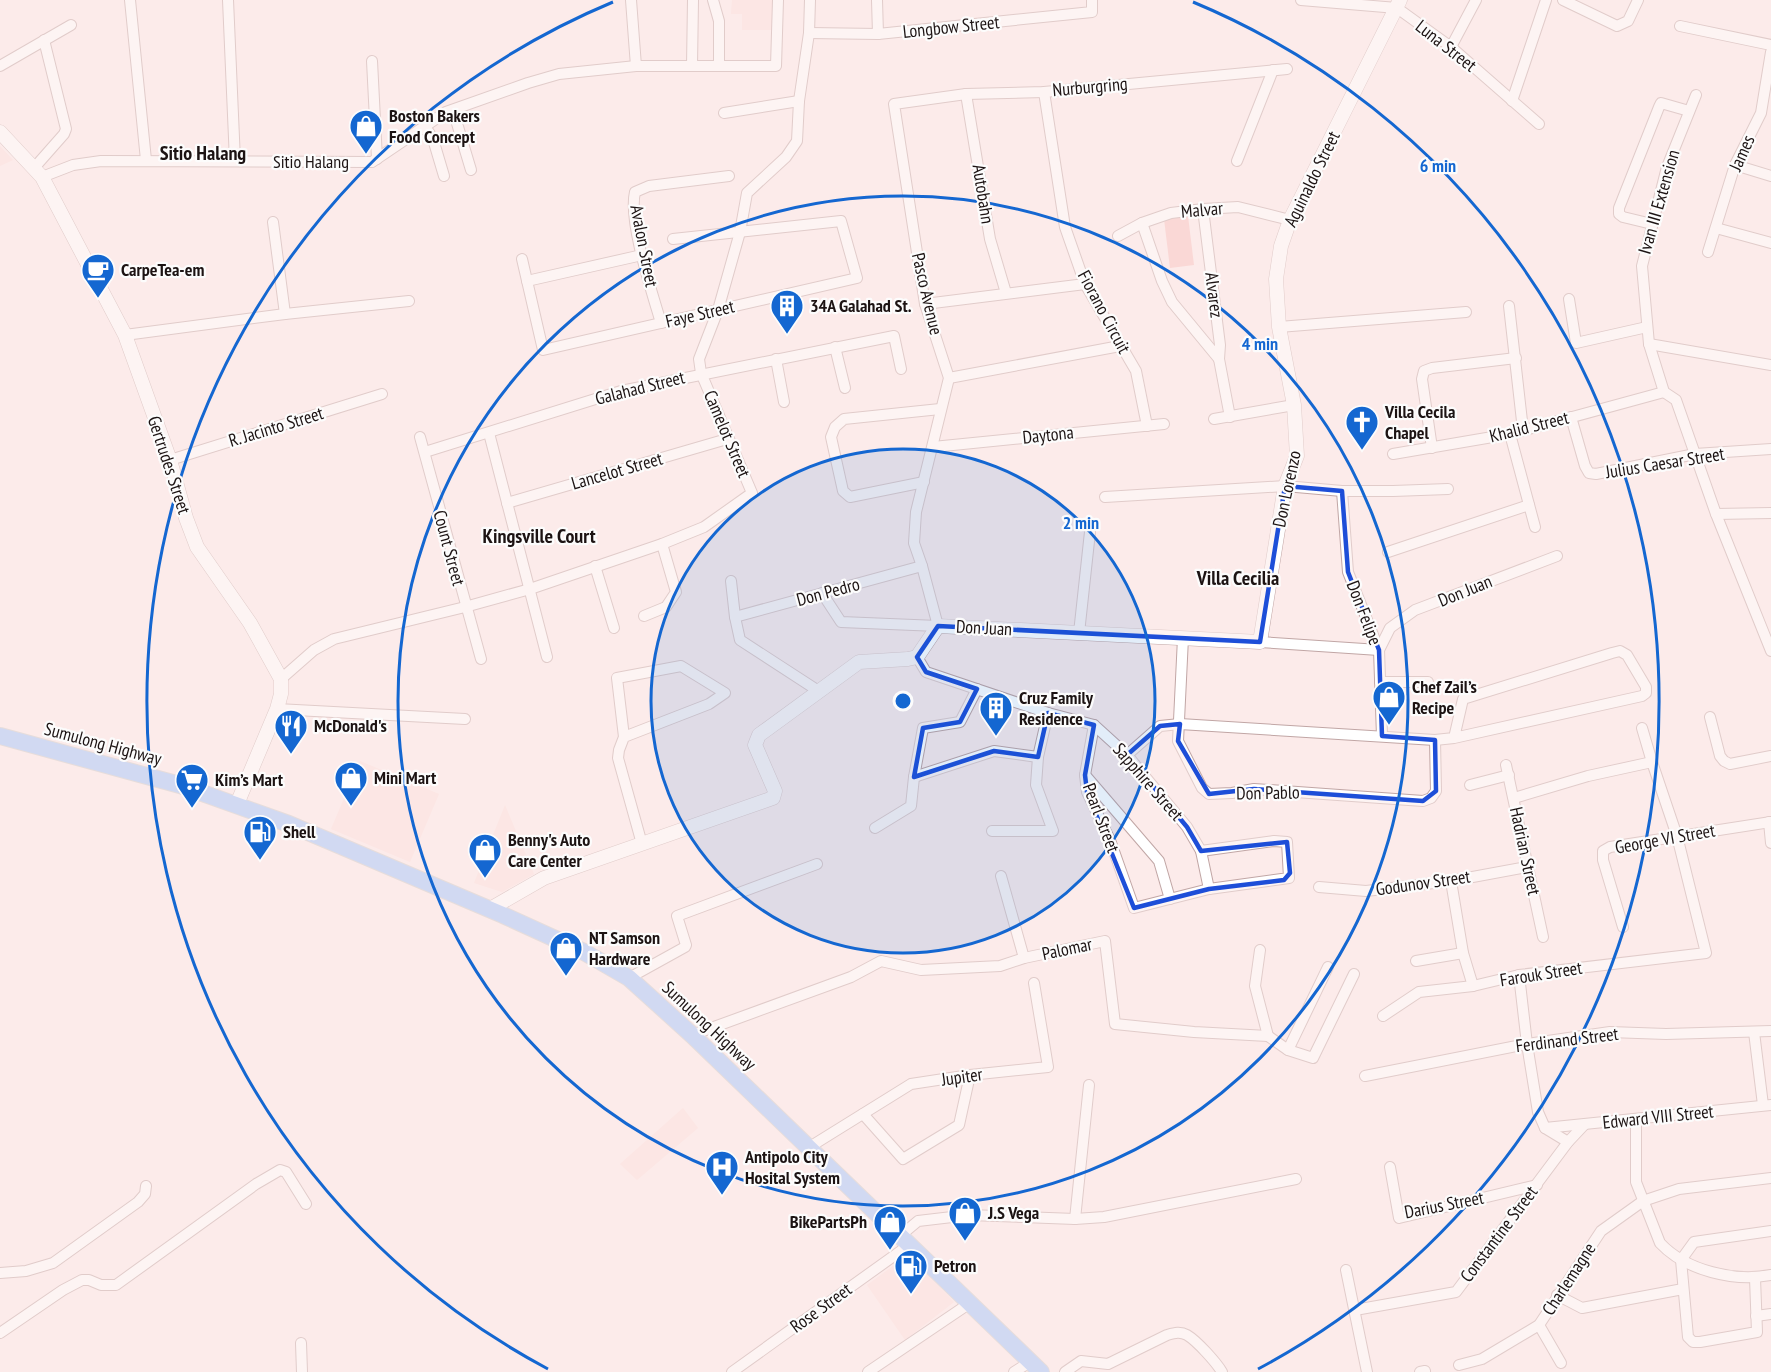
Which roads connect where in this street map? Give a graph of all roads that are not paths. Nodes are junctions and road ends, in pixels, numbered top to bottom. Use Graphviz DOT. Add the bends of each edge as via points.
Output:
graph roads {
  1 [pos="130,0"];
  2 [pos="228,0"];
  3 [pos="631,0"];
  4 [pos="693,0"];
  5 [pos="713,0"];
  6 [pos="778,0"];
  7 [pos="810,0"];
  8 [pos="877,0"];
  9 [pos="1092,0"];
  10 [pos="1301,0"];
  11 [pos="1476,0"];
  12 [pos="1546,0"];
  13 [pos="1563,0"];
  14 [pos="1638,0"];
  15 [pos="1398,4"];
  16 [pos="72,25"];
  17 [pos="1680,26"];
  18 [pos="809,33"];
  19 [pos="878,34"];
  20 [pos="44,40"];
  21 [pos="1771,45"];
  22 [pos="1451,47"];
  23 [pos="1771,52"];
  24 [pos="372,61"];
  25 [pos="719,65"];
  26 [pos="0,66"];
  27 [pos="636,66"];
  28 [pos="692,66"];
  29 [pos="1287,69"];
  30 [pos="1273,70"];
  31 [pos="1044,92"];
  32 [pos="966,94"];
  33 [pos="1696,95"];
  34 [pos="799,101"];
  35 [pos="1512,101"];
  36 [pos="894,104"];
  37 [pos="453,110"];
  38 [pos="1689,111"];
  39 [pos="724,112"];
  40 [pos="1766,114"];
  41 [pos="1539,124"];
  42 [pos="425,126"];
  43 [pos="1,135"];
  44 [pos="376,159"];
  45 [pos="146,160"];
  46 [pos="236,161"];
  47 [pos="1237,161"];
  48 [pos="1735,165"];
  49 [pos="471,170"];
  50 [pos="38,173"];
  51 [pos="444,176"];
  52 [pos="729,176"];
  53 [pos="1771,176"];
  54 [pos="1203,209"];
  55 [pos="1290,220"];
  56 [pos="273,222"];
  57 [pos="1142,223"];
  58 [pos="1652,224"];
  59 [pos="1716,228"];
  60 [pos="740,232"];
  61 [pos="1118,236"];
  62 [pos="673,239"];
  63 [pos="1771,243"];
  64 [pos="1708,252"];
  65 [pos="642,255"];
  66 [pos="522,259"];
  67 [pos="527,282"];
  68 [pos="1085,284"];
  69 [pos="1006,293"];
  70 [pos="1569,299"];
  71 [pos="409,301"];
  72 [pos="925,304"];
  73 [pos="1509,306"];
  74 [pos="718,310"];
  75 [pos="1466,312"];
  76 [pos="285,314"];
  77 [pos="661,323"];
  78 [pos="1279,327"];
  79 [pos="1647,327"];
  80 [pos="125,335"];
  81 [pos="1649,344"];
  82 [pos="1120,346"];
  83 [pos="835,347"];
  84 [pos="1516,358"];
  85 [pos="776,359"];
  86 [pos="1219,359"];
  87 [pos="1771,365"];
  88 [pos="901,369"];
  89 [pos="701,373"];
  90 [pos="949,378"];
  91 [pos="845,388"];
  92 [pos="1664,392"];
  93 [pos="382,394"];
  94 [pos="784,402"];
  95 [pos="1294,405"];
  96 [pos="940,409"];
  97 [pos="1230,417"];
  98 [pos="1571,417"];
  99 [pos="1214,419"];
  100 [pos="1164,424"];
  101 [pos="1147,426"];
  102 [pos="1523,430"];
  103 [pos="489,433"];
  104 [pos="1510,434"];
  105 [pos="420,437"];
  106 [pos="727,438"];
  107 [pos="933,447"];
  108 [pos="1432,448"];
  109 [pos="1771,449"];
  110 [pos="424,452"];
  111 [pos="1393,454"];
  112 [pos="1695,454"];
  113 [pos="170,460"];
  114 [pos="924,482"];
  115 [pos="1285,486"];
  116 [pos="1448,489"];
  117 [pos="1342,491"];
  118 [pos="1105,497"];
  119 [pos="507,503"];
  120 [pos="1529,505"];
  121 [pos="1771,513"];
  122 [pos="1716,514"];
  123 [pos="1535,527"];
  124 [pos="1089,532"];
  125 [pos="662,544"];
  126 [pos="1388,552"];
  127 [pos="1557,556"];
  128 [pos="595,566"];
  129 [pos="922,566"];
  130 [pos="731,581"];
  131 [pos="530,589"];
  132 [pos="822,593"];
  133 [pos="465,607"];
  134 [pos="644,616"];
  135 [pos="735,617"];
  136 [pos="938,626"];
  137 [pos="614,628"];
  138 [pos="1079,633"];
  139 [pos="1183,638"];
  140 [pos="1260,642"];
  141 [pos="1378,650"];
  142 [pos="1771,651"];
  143 [pos="547,657"];
  144 [pos="918,657"];
  145 [pos="481,659"];
  146 [pos="281,679"];
  147 [pos="1380,682"];
  148 [pos="1428,682"];
  149 [pos="977,689"];
  150 [pos="820,692"];
  151 [pos="277,709"];
  152 [pos="1048,713"];
  153 [pos="1710,717"];
  154 [pos="465,719"];
  155 [pos="1180,724"];
  156 [pos="1094,725"];
  157 [pos="1642,728"];
  158 [pos="0,735"];
  159 [pos="1382,736"];
  160 [pos="624,737"];
  161 [pos="1454,738"];
  162 [pos="1435,740"];
  163 [pos="1126,755"];
  164 [pos="1771,756"];
  165 [pos="1038,758"];
  166 [pos="1652,762"];
  167 [pos="1085,774"];
  168 [pos="914,777"];
  169 [pos="1470,785"];
  170 [pos="1514,798"];
  171 [pos="237,804"];
  172 [pos="1770,822"];
  173 [pos="875,828"];
  174 [pos="992,831"];
  175 [pos="1677,836"];
  176 [pos="1771,843"];
  177 [pos="642,844"];
  178 [pos="1201,851"];
  179 [pos="817,864"];
  180 [pos="1527,867"];
  181 [pos="1001,876"];
  182 [pos="1450,881"];
  183 [pos="1319,887"];
  184 [pos="1209,889"];
  185 [pos="1170,899"];
  186 [pos="490,909"];
  187 [pos="1623,927"];
  188 [pos="1543,936"];
  189 [pos="1260,950"];
  190 [pos="1463,953"];
  191 [pos="1024,958"];
  192 [pos="1416,961"];
  193 [pos="1328,967"];
  194 [pos="1354,974"];
  195 [pos="1519,975"];
  196 [pos="629,978"];
  197 [pos="1034,983"];
  198 [pos="1473,986"];
  199 [pos="1383,1016"];
  200 [pos="1771,1031"];
  201 [pos="1754,1032"];
  202 [pos="692,1035"];
  203 [pos="1268,1036"];
  204 [pos="1527,1044"];
  205 [pos="1288,1050"];
  206 [pos="970,1075"];
  207 [pos="1365,1076"];
  208 [pos="1089,1086"];
  209 [pos="1767,1105"];
  210 [pos="863,1114"];
  211 [pos="1636,1120"];
  212 [pos="1584,1125"];
  213 [pos="1545,1128"];
  214 [pos="1568,1142"];
  215 [pos="808,1148"];
  216 [pos="1390,1167"];
  217 [pos="1771,1178"];
  218 [pos="1296,1179"];
  219 [pos="1537,1185"];
  220 [pos="146,1186"];
  221 [pos="1643,1201"];
  222 [pos="306,1204"];
  223 [pos="1075,1219"];
  224 [pos="1771,1231"];
  225 [pos="904,1240"];
  226 [pos="1681,1260"];
  227 [pos="1346,1270"];
  228 [pos="0,1273"];
  229 [pos="1771,1275"];
  230 [pos="1755,1278"];
  231 [pos="1683,1289"];
  232 [pos="1557,1295"];
  233 [pos="970,1303"];
  234 [pos="1355,1310"];
  235 [pos="1771,1314"];
  236 [pos="1756,1317"];
  237 [pos="1539,1325"];
  238 [pos="0,1333"];
  239 [pos="301,1343"];
  240 [pos="1482,1359"];
  241 [pos="1562,1363"];
  242 [pos="1460,1365"];
  243 [pos="1036,1367"];
  244 [pos="302,1372"];
  245 [pos="732,1372"];
  246 [pos="868,1372"];
  247 [pos="1014,1372"];
  248 [pos="1065,1372"];
  249 [pos="1222,1372"];
  250 [pos="1367,1372"];
  251 [pos="1484,1372"];
  1 -- 45 [label="street"];
  2 -- 46 [label="street"];
  3 -- 27 [label="street"];
  4 -- 28 [label="street"];
  5 -- 25 [label="street" via="719,21"];
  6 -- 25 [label="street, Sitio Halang" via="776,66"];
  7 -- 18 [label="street, Camelot Street"];
  8 -- 19 [label="street"];
  9 -- 19 [label="street, Longbow Street" via="1092,12"];
  10 -- 15 [label="street, Luna Street"];
  11 -- 22 [label="street"];
  12 -- 35 [label="street"];
  13 -- 14 [label="street" via="1617,26 1628,21"];
  15 -- 22 [label="street, Luna Street"];
  15 -- 55 [label="street, Aguinaldo Street"];
  16 -- 20 [label="street"];
  17 -- 21 [label="street"];
  18 -- 19 [label="street, Longbow Street"];
  18 -- 34 [label="street, Camelot Street"];
  20 -- 26 [label="street"];
  20 -- 50 [label="street" via="66,129"];
  22 -- 35 [label="street, Luna Street"];
  23 -- 40 [label="street, James"];
  24 -- 44 [label="street"];
  25 -- 28 [label="street, Sitio Halang"];
  27 -- 28 [label="street, Sitio Halang"];
  27 -- 37 [label="street, Sitio Halang" via="558,74"];
  29 -- 30 [label="street, Nurburgring"];
  30 -- 31 [label="street, Nurburgring"];
  30 -- 47 [label="street"];
  31 -- 32 [label="street, Nurburgring"];
  31 -- 68 [label="street, Fiorano Circuit" via="1065,226"];
  32 -- 36 [label="street, Nurburgring"];
  32 -- 69 [label="street, Autobahn" via="990,239"];
  33 -- 38 [label="street, Ivan III Extension"];
  34 -- 39 [label="street"];
  34 -- 60 [label="street, Camelot Street" via="797,141 786,157 747,193"];
  35 -- 41 [label="street, Luna Street"];
  36 -- 72 [label="street, Pasco Avenue"];
  37 -- 42 [label="street, Sitio Halang"];
  37 -- 49 [label="street"];
  38 -- 58 [label="street, Ivan III Extension" via="1667,167"];
  38 -- 58 [label="street" via="1661,103 1619,208 1623,217"];
  40 -- 48 [label="street, James"];
  42 -- 44 [label="street, Sitio Halang"];
  42 -- 51 [label="street"];
  43 -- 50 [label="street, Gertrudes Street"];
  44 -- 46 [label="street, Sitio Halang"];
  45 -- 46 [label="street, Sitio Halang"];
  45 -- 50 [label="street, Sitio Halang" via="101,161"];
  48 -- 53 [label="street"];
  48 -- 59 [label="street, James"];
  50 -- 80 [label="street, Gertrudes Street"];
  52 -- 65 [label="street, Avalon Street" via="649,186 635,192 632,204"];
  54 -- 55 [label="street, Malvar" via="1238,207"];
  54 -- 57 [label="street, Malvar" via="1171,213"];
  54 -- 86 [label="street, Alvarez"];
  55 -- 78 [label="street, Aguinaldo Street" via="1276,279"];
  56 -- 76 [label="street"];
  57 -- 61 [label="street, Malvar"];
  57 -- 86 [label="street" via="1172,302"];
  58 -- 79 [label="street, Ivan III Extension" via="1642,266"];
  59 -- 63 [label="street"];
  59 -- 64 [label="street, James"];
  60 -- 62 [label="street"];
  60 -- 74 [label="street, Camelot Street"];
  60 -- 74 [label="street, Faye Street" via="841,221 858,278"];
  65 -- 67 [label="street"];
  65 -- 77 [label="street, Avalon Street"];
  66 -- 67 [label="street"];
  67 -- 77 [label="street, Faye Street" via="543,350"];
  68 -- 69 [label="street"];
  68 -- 82 [label="street, Fiorano Circuit"];
  69 -- 72 [label="street"];
  70 -- 79 [label="street" via="1576,343"];
  71 -- 76 [label="street"];
  72 -- 90 [label="street, Pasco Avenue"];
  73 -- 84 [label="street"];
  74 -- 77 [label="street, Faye Street"];
  74 -- 89 [label="street, Camelot Street" via="699,359"];
  75 -- 78 [label="street"];
  76 -- 80 [label="street"];
  78 -- 95 [label="street, Aguinaldo Street"];
  79 -- 81 [label="street, Ivan III Extension"];
  80 -- 113 [label="street, Gertrudes Street"];
  81 -- 87 [label="street"];
  81 -- 92 [label="street, Ivan III Extension"];
  82 -- 90 [label="street"];
  82 -- 101 [label="street, Fiorano Circuit" via="1136,371"];
  83 -- 85 [label="street, Galahad Street"];
  83 -- 88 [label="street, Galahad Street" via="894,336"];
  83 -- 91 [label="street"];
  84 -- 102 [label="street"];
  84 -- 108 [label="street" via="1424,371"];
  85 -- 89 [label="street, Galahad Street"];
  85 -- 94 [label="street"];
  86 -- 97 [label="street, Alvarez"];
  89 -- 103 [label="street, Galahad Street" via="621,391"];
  89 -- 106 [label="street, Camelot Street"];
  90 -- 96 [label="street"];
  92 -- 98 [label="street, Khalid Street"];
  92 -- 112 [label="street, Ivan III Extension" via="1677,400"];
  93 -- 113 [label="street, R. Jacinto Street"];
  95 -- 97 [label="street"];
  95 -- 115 [label="street, Don Lorenzo" via="1298,456"];
  96 -- 107 [label="street"];
  96 -- 114 [label="street" via="844,419 831,437 843,491 850,497"];
  97 -- 99 [label="street"];
  98 -- 102 [label="street, Khalid Street"];
  98 -- 112 [label="street, Julius Caesar Street" via="1589,473"];
  100 -- 101 [label="street, Daytona"];
  101 -- 107 [label="street, Daytona"];
  102 -- 104 [label="street, Khalid Street"];
  103 -- 110 [label="street, Galahad Street"];
  103 -- 119 [label="street"];
  104 -- 108 [label="street, Khalid Street"];
  104 -- 120 [label="street"];
  105 -- 110 [label="street, Count Street"];
  106 -- 119 [label="street, Lancelot Street"];
  106 -- 125 [label="street, Camelot Street" via="752,492 704,527"];
  107 -- 114 [label="street"];
  108 -- 111 [label="street, Khalid Street"];
  109 -- 112 [label="street, Julius Caesar Street"];
  110 -- 133 [label="street, Count Street"];
  112 -- 122 [label="street, Ivan III Extension"];
  113 -- 146 [label="street, Gertrudes Street" via="197,547 250,622"];
  114 -- 129 [label="street" via="916,512 914,543"];
  115 -- 117 [label="street"];
  115 -- 118 [label="street"];
  115 -- 140 [label="street, Don Lorenzo"];
  116 -- 117 [label="street"];
  117 -- 141 [label="street, Don Felipe" via="1348,572"];
  119 -- 131 [label="street"];
  120 -- 123 [label="street"];
  120 -- 126 [label="street"];
  121 -- 122 [label="street"];
  122 -- 142 [label="street, Ivan III Extension"];
  124 -- 138 [label="street"];
  125 -- 128 [label="street, Camelot Street"];
  125 -- 134 [label="street" via="676,592 666,607"];
  127 -- 141 [label="street, Don Juan" via="1415,610 1390,628"];
  128 -- 131 [label="street, Camelot Street"];
  128 -- 137 [label="street"];
  129 -- 132 [label="street, Don Pedro"];
  129 -- 136 [label="street"];
  130 -- 135 [label="street"];
  131 -- 133 [label="street, Camelot Street"];
  131 -- 143 [label="street"];
  132 -- 135 [label="street, Don Pedro"];
  132 -- 136 [label="street" via="841,622"];
  133 -- 145 [label="street, Count Street"];
  133 -- 146 [label="street, Camelot Street" via="334,639 314,650"];
  135 -- 150 [label="street" via="740,640"];
  136 -- 138 [label="street, Don Juan"];
  136 -- 144 [label="street, Don Juan"];
  138 -- 139 [label="street, Don Juan"];
  139 -- 140 [label="street, Don Juan"];
  139 -- 155 [label="street, Don Pablo"];
  140 -- 141 [label="street, Don Juan"];
  141 -- 147 [label="street, Don Felipe"];
  144 -- 149 [label="street, Sapphire Street" via="926,672"];
  144 -- 150 [label="street" via="859,662"];
  146 -- 151 [label="street"];
  147 -- 148 [label="street"];
  147 -- 159 [label="street, Don Felipe"];
  149 -- 152 [label="street, Sapphire Street"];
  149 -- 168 [label="street" via="960,722 923,728"];
  150 -- 177 [label="street" via="759,735 755,745 775,791 773,798"];
  151 -- 154 [label="street"];
  151 -- 171 [label="street"];
  152 -- 156 [label="street, Sapphire Street"];
  152 -- 165 [label="street"];
  153 -- 164 [label="street" via="1724,761 1730,764"];
  155 -- 159 [label="street"];
  155 -- 162 [label="street, Don Pablo" via="1178,741 1202,788 1209,794 1261,790 1423,801 1436,791"];
  155 -- 163 [label="street" via="1160,726"];
  156 -- 163 [label="street, Sapphire Street"];
  156 -- 167 [label="street, Pearl Street"];
  157 -- 166 [label="street"];
  158 -- 171 [label="main road, Sumulong Highway"];
  159 -- 162 [label="street"];
  160 -- 160 [label="street" via="616,678 681,666 725,693 709,704"];
  160 -- 177 [label="street" via="618,758"];
  161 -- 161 [label="street" via="1642,696 1646,687 1627,655 1620,651 1612,653 1463,699"];
  161 -- 162 [label="street"];
  163 -- 178 [label="street, Sapphire Street" via="1187,827"];
  165 -- 168 [label="street" via="994,751"];
  165 -- 174 [label="street" via="1036,785 1053,831"];
  166 -- 170 [label="street"];
  166 -- 175 [label="street"];
  167 -- 185 [label="street" via="1159,861"];
  167 -- 185 [label="street, Pearl Street" via="1087,792 1110,840 1134,908"];
  168 -- 173 [label="street" via="911,806"];
  169 -- 170 [label="street, Hadrian Street" via="1508,770"];
  170 -- 180 [label="street, Hadrian Street"];
  171 -- 186 [label="main road, Sumulong Highway"];
  172 -- 175 [label="street, George VI Street"];
  172 -- 176 [label="street"];
  175 -- 187 [label="street, George VI Street" via="1603,851"];
  175 -- 195 [label="street, Farouk Street" via="1706,953"];
  177 -- 186 [label="street" via="544,878"];
  178 -- 184 [label="street, Sapphire Street"];
  178 -- 184 [label="street" via="1283,841 1288,846 1289,878"];
  179 -- 196 [label="street" via="677,916 685,947"];
  180 -- 182 [label="street, Godunov Street"];
  180 -- 188 [label="street, Hadrian Street"];
  181 -- 191 [label="street"];
  182 -- 183 [label="street, Godunov Street" via="1366,891"];
  182 -- 190 [label="street"];
  184 -- 185 [label="street"];
  186 -- 196 [label="main road, Sumulong Highway" via="584,951"];
  189 -- 203 [label="street" via="1255,986"];
  190 -- 192 [label="street"];
  190 -- 198 [label="street"];
  191 -- 202 [label="street, Palomar" via="1000,966 921,970 881,961 851,977"];
  191 -- 203 [label="street, Palomar" via="1105,941 1115,1024"];
  193 -- 205 [label="street"];
  194 -- 205 [label="street" via="1313,1058"];
  195 -- 198 [label="street, Farouk Street"];
  195 -- 204 [label="street"];
  196 -- 202 [label="main road, Sumulong Highway"];
  197 -- 206 [label="street, Jupiter" via="1048,1067"];
  198 -- 199 [label="street, Farouk Street" via="1419,992"];
  200 -- 201 [label="street, Ferdinand Street"];
  201 -- 204 [label="street, Ferdinand Street" via="1610,1032"];
  201 -- 209 [label="street"];
  202 -- 215 [label="main road, Sumulong Highway"];
  203 -- 205 [label="street"];
  204 -- 207 [label="street, Ferdinand Street"];
  204 -- 213 [label="street" via="1538,1112"];
  206 -- 210 [label="street, Jupiter" via="911,1084"];
  206 -- 210 [label="street" via="959,1125 903,1159"];
  208 -- 223 [label="street"];
  209 -- 211 [label="street, Edward VIII Street"];
  210 -- 215 [label="street, Jupiter"];
  211 -- 212 [label="street, Edward VIII Street"];
  211 -- 221 [label="street" via="1636,1182"];
  212 -- 213 [label="street, Edward VIII Street"];
  212 -- 214 [label="street, Constantine Street"];
  213 -- 214 [label="street"];
  214 -- 219 [label="street, Constantine Street"];
  215 -- 225 [label="main road, Sumulong Highway"];
  216 -- 219 [label="street, Darius Street" via="1399,1218"];
  217 -- 221 [label="street, Charlemagne" via="1679,1189"];
  218 -- 223 [label="street, Rose Street" via="1104,1217"];
  219 -- 234 [label="street, Constantine Street" via="1456,1292"];
  220 -- 228 [label="street" via="138,1202 53,1263"];
  221 -- 226 [label="street" via="1660,1243"];
  221 -- 232 [label="street, Charlemagne" via="1601,1231"];
  222 -- 238 [label="street" via="286,1172 280,1170 116,1285 81,1281"];
  223 -- 225 [label="street, Rose Street" via="969,1215 918,1221"];
  224 -- 226 [label="street" via="1694,1242"];
  225 -- 233 [label="main road, Sumulong Highway"];
  225 -- 245 [label="street, Rose Street"];
  226 -- 230 [label="street" via="1709,1271"];
  226 -- 231 [label="street"];
  227 -- 234 [label="street"];
  229 -- 230 [label="street"];
  230 -- 236 [label="street"];
  231 -- 232 [label="street" via="1582,1308"];
  231 -- 236 [label="street" via="1688,1337 1693,1342 1757,1332"];
  232 -- 237 [label="street, Charlemagne"];
  233 -- 243 [label="main road, Sumulong Highway"];
  233 -- 246 [label="street"];
  234 -- 250 [label="street"];
  235 -- 236 [label="street"];
  237 -- 240 [label="street, Charlemagne"];
  237 -- 241 [label="street"];
  239 -- 244 [label="street"];
  240 -- 242 [label="street, Charlemagne"];
  240 -- 251 [label="street"];
  243 -- 247 [label="street"];
  248 -- 249 [label="street" via="1081,1360 1108,1364 1177,1332 1186,1334"];
}
